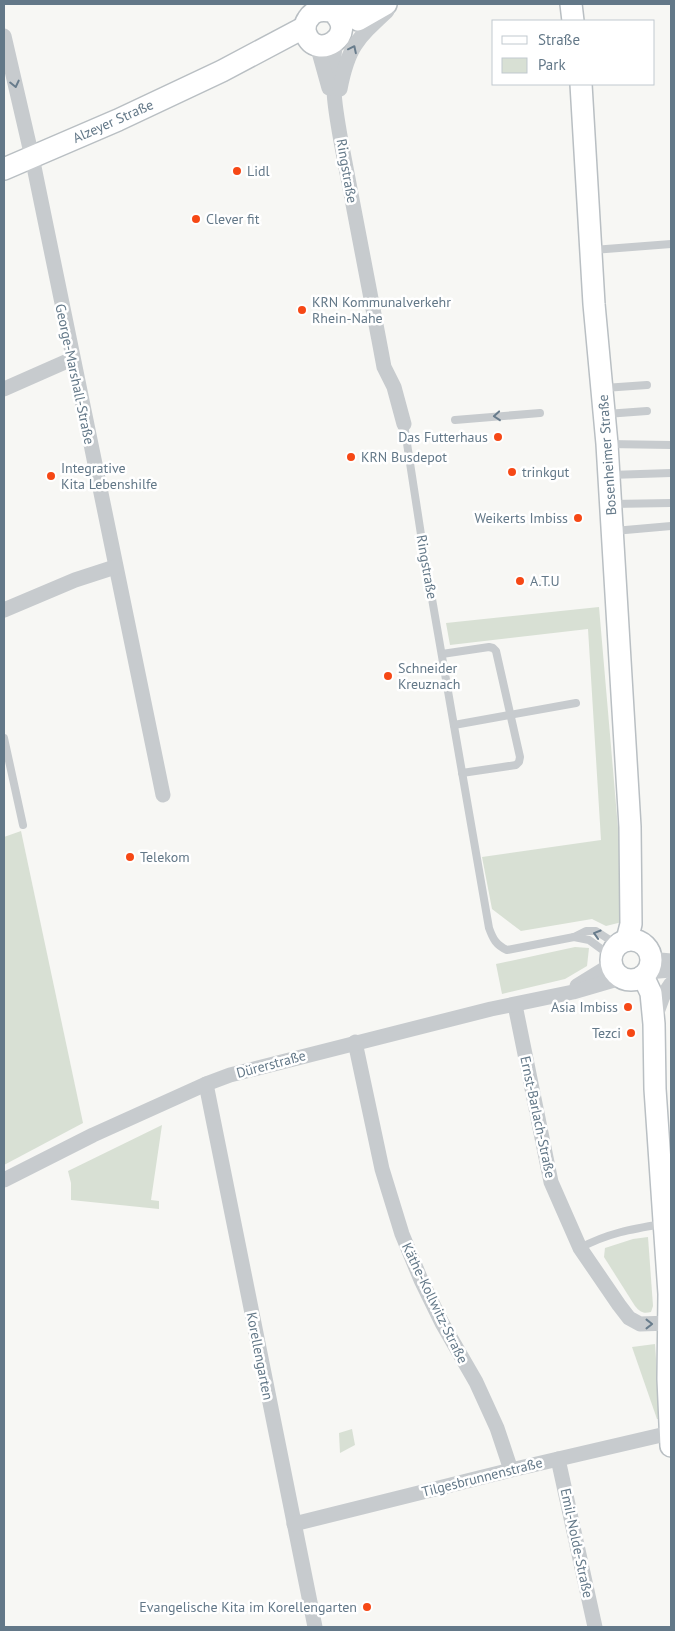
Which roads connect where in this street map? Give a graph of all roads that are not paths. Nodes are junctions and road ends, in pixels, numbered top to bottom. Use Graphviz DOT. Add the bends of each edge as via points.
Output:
graph roads {
  1 [pos="369,4"];
  2 [pos="386,4"];
  3 [pos="395,4"];
  4 [pos="320,23"];
  5 [pos="4,36"];
  6 [pos="581,85"];
  7 [pos="336,113"];
  8 [pos="32,157"];
  9 [pos="4,170"];
  10 [pos="671,244"];
  11 [pos="591,250"];
  12 [pos="72,359"];
  13 [pos="647,385"];
  14 [pos="602,388"];
  15 [pos="4,389"];
  16 [pos="648,411"];
  17 [pos="540,413"];
  18 [pos="604,414"];
  19 [pos="455,420"];
  20 [pos="404,424"];
  21 [pos="607,444"];
  22 [pos="671,445"];
  23 [pos="671,473"];
  24 [pos="608,475"];
  25 [pos="671,502"];
  26 [pos="610,504"];
  27 [pos="671,526"];
  28 [pos="612,531"];
  29 [pos="115,567"];
  30 [pos="4,610"];
  31 [pos="442,654"];
  32 [pos="576,703"];
  33 [pos="511,715"];
  34 [pos="454,725"];
  35 [pos="4,738"];
  36 [pos="462,773"];
  37 [pos="163,795"];
  38 [pos="23,825"];
  39 [pos="630,827"];
  40 [pos="574,937"];
  41 [pos="631,961"];
  42 [pos="671,961"];
  43 [pos="671,970"];
  44 [pos="671,984"];
  45 [pos="515,1005"];
  46 [pos="654,1024"];
  47 [pos="355,1042"];
  48 [pos="206,1084"];
  49 [pos="655,1089"];
  50 [pos="4,1180"];
  51 [pos="664,1223"];
  52 [pos="580,1248"];
  53 [pos="670,1329"];
  54 [pos="670,1428"];
  55 [pos="558,1459"];
  56 [pos="511,1470"];
  57 [pos="294,1524"];
  58 [pos="315,1627"];
  59 [pos="595,1627"];
  1 -- 4 [label="street, Alzeyer Straße"];
  2 -- 4 [label="street, Alzeyer Straße" via="360,18"];
  7 -- 3 [label="street, one-way" via="344,72 356,42"];
  4 -- 7 [label="street, Ringstraße"];
  4 -- 8 [label="street, Alzeyer Straße" via="118,120"];
  5 -- 8 [label="street, George-Marshall-Straße, one-way"];
  6 -- 11 [label="street, Bosenheimer Straße"];
  7 -- 20 [label="street, Ringstraße" via="384,367 394,387"];
  8 -- 9 [label="street, Alzeyer Straße"];
  8 -- 12 [label="street, George-Marshall-Straße"];
  10 -- 11 [label="lane"];
  11 -- 14 [label="street, Bosenheimer Straße"];
  12 -- 15 [label="street"];
  12 -- 29 [label="street, George-Marshall-Straße"];
  13 -- 14 [label="lane"];
  14 -- 18 [label="street, Bosenheimer Straße"];
  16 -- 18 [label="lane"];
  17 -- 19 [label="lane, one-way"];
  18 -- 21 [label="street, Bosenheimer Straße"];
  20 -- 31 [label="lane, Ringstraße"];
  21 -- 22 [label="lane"];
  21 -- 24 [label="street, Bosenheimer Straße"];
  23 -- 24 [label="lane"];
  24 -- 26 [label="street, Bosenheimer Straße"];
  25 -- 26 [label="lane"];
  26 -- 28 [label="street, Bosenheimer Straße"];
  27 -- 28 [label="lane"];
  28 -- 39 [label="street, Bosenheimer Straße"];
  29 -- 30 [label="street"];
  29 -- 37 [label="street, George-Marshall-Straße"];
  31 -- 33 [label="lane" via="494,648"];
  31 -- 34 [label="lane, Ringstraße"];
  32 -- 33 [label="lane"];
  33 -- 34 [label="lane"];
  33 -- 36 [label="lane" via="519,762"];
  34 -- 36 [label="lane, Ringstraße"];
  35 -- 38 [label="lane"];
  36 -- 40 [label="lane, Ringstraße" via="492,938 507,950"];
  39 -- 41 [label="street, Bosenheimer Straße"];
  39 -- 41 [label="street, Bosenheimer Straße" via="644,908"];
  40 -- 41 [label="lane" via="588,940"];
  41 -- 40 [label="lane, Ringstraße, one-way" via="613,942 596,931 586,931"];
  41 -- 42 [label="street"];
  41 -- 43 [label="street"];
  41 -- 45 [label="street, Dürerstraße" via="555,996"];
  41 -- 46 [label="street, Bosenheimer Straße" via="651,993"];
  41 -- 49 [label="street, Bosenheimer Straße"];
  44 -- 46 [label="street" via="658,1006"];
  45 -- 47 [label="street, Dürerstraße"];
  45 -- 52 [label="street, Ernst-Barlach-Straße" via="551,1182"];
  46 -- 49 [label="street, Bosenheimer Straße"];
  47 -- 48 [label="street, Dürerstraße" via="266,1064"];
  47 -- 56 [label="street, Käthe-Kollwitz-Straße" via="382,1169 402,1234 421,1280 497,1428"];
  48 -- 50 [label="street, Dürerstraße"];
  48 -- 57 [label="street, Korellengarten"];
  49 -- 51 [label="street, Bosenheimer Straße"];
  51 -- 52 [label="lane" via="607,1234"];
  51 -- 53 [label="street, Bosenheimer Straße"];
  52 -- 53 [label="street, Ernst-Barlach-Straße, one-way" via="629,1318 640,1324"];
  53 -- 54 [label="street, Bosenheimer Straße"];
  54 -- 55 [label="street, Tilgesbrunnenstraße"];
  55 -- 56 [label="street, Tilgesbrunnenstraße"];
  55 -- 59 [label="street, Emil-Nolde-Straße"];
  56 -- 57 [label="street, Tilgesbrunnenstraße"];
  57 -- 58 [label="street, Korellengarten"];
}
